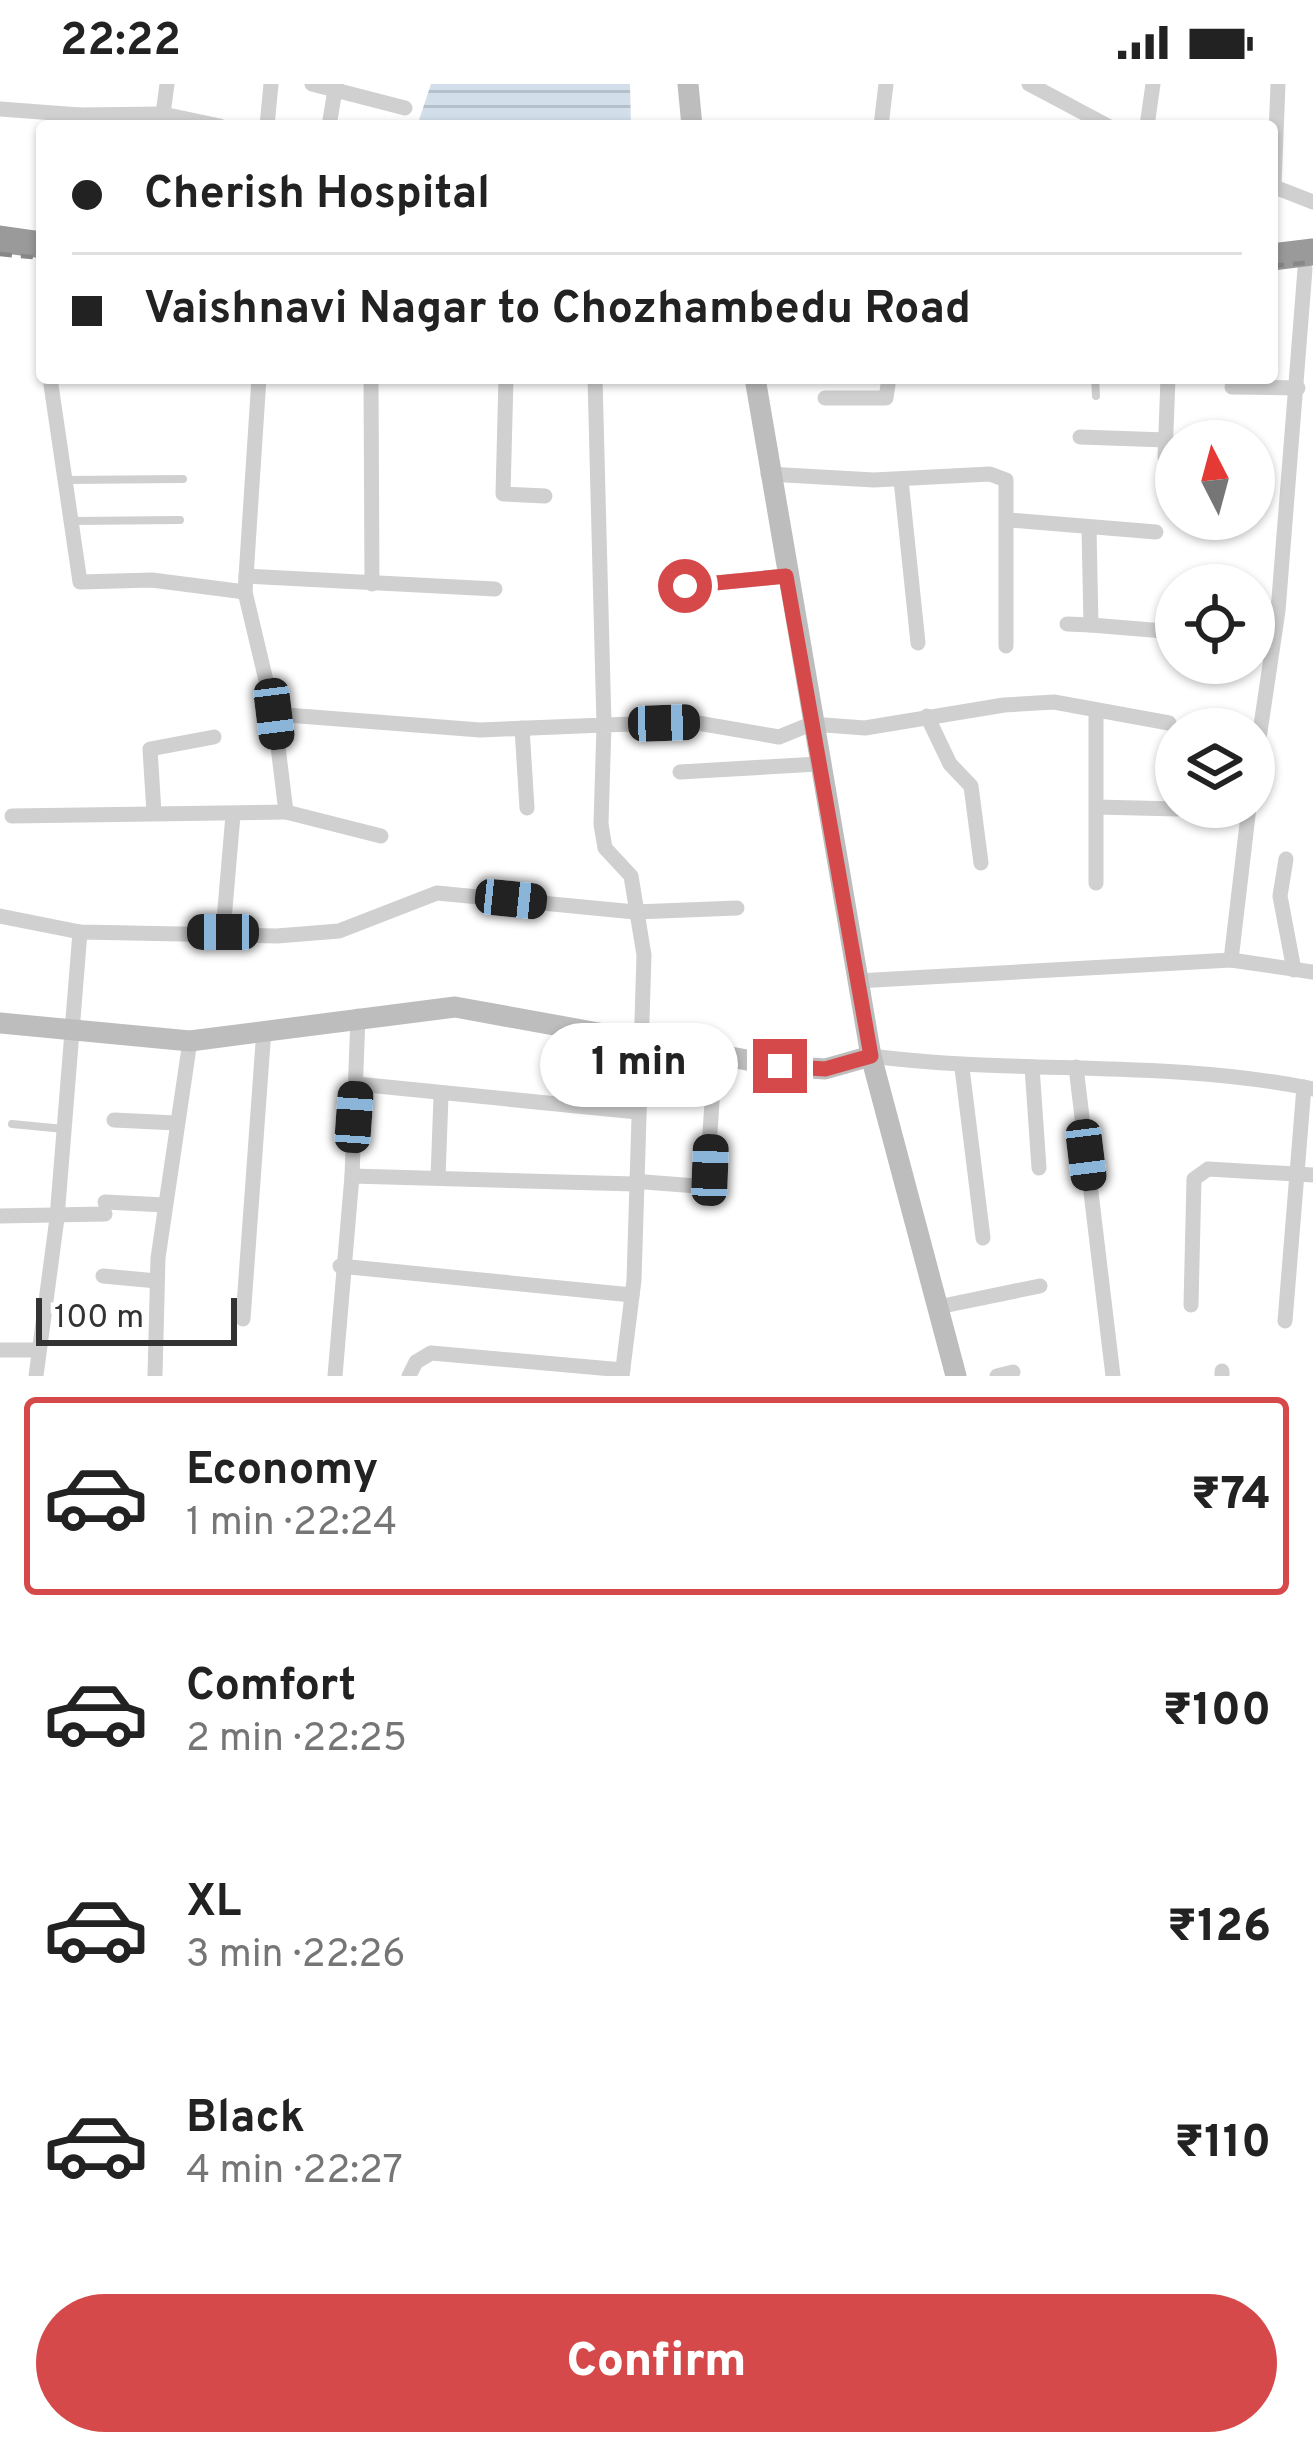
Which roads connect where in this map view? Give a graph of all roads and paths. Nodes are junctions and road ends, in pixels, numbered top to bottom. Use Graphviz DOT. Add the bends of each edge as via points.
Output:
graph roads {
  1 [pos="167,84"];
  2 [pos="271,84"];
  3 [pos="312,84"];
  4 [pos="688,84"];
  5 [pos="886,84"];
  6 [pos="1029,84"];
  7 [pos="1153,84"];
  8 [pos="1278,84"];
  9 [pos="335,87"];
  10 [pos="405,108"];
  11 [pos="0,109"];
  12 [pos="163,114"];
  13 [pos="72,120"];
  14 [pos="90,120"];
  15 [pos="192,120"];
  16 [pos="268,120"];
  17 [pos="330,120"];
  18 [pos="691,120"];
  19 [pos="882,120"];
  20 [pos="1097,120"];
  21 [pos="1148,120"];
  22 [pos="1276,120"];
  23 [pos="1278,188"];
  24 [pos="1313,202"];
  25 [pos="0,238"];
  26 [pos="36,244"];
  27 [pos="0,257"];
  28 [pos="1278,258"];
  29 [pos="36,262"];
  30 [pos="1310,263"];
  31 [pos="1278,271"];
  32 [pos="51,384"];
  33 [pos="259,384"];
  34 [pos="371,384"];
  35 [pos="506,384"];
  36 [pos="595,384"];
  37 [pos="755,384"];
  38 [pos="888,384"];
  39 [pos="1095,384"];
  40 [pos="1168,384"];
  41 [pos="1232,387"];
  42 [pos="1298,388"];
  43 [pos="1096,396"];
  44 [pos="825,398"];
  45 [pos="1080,437"];
  46 [pos="768,474"];
  47 [pos="183,479"];
  48 [pos="65,480"];
  49 [pos="901,480"];
  50 [pos="545,496"];
  51 [pos="74,520"];
  52 [pos="180,520"];
  53 [pos="1010,520"];
  54 [pos="1090,528"];
  55 [pos="1155,532"];
  56 [pos="786,576"];
  57 [pos="245,584"];
  58 [pos="372,584"];
  59 [pos="685,586"];
  60 [pos="495,590"];
  61 [pos="1067,623"];
  62 [pos="1091,625"];
  63 [pos="1155,630"];
  64 [pos="918,643"];
  65 [pos="1006,646"];
  66 [pos="1264,708"];
  67 [pos="1096,710"];
  68 [pos="274,714"];
  69 [pos="927,716"];
  70 [pos="1155,720"];
  71 [pos="811,724"];
  72 [pos="604,725"];
  73 [pos="522,728"];
  74 [pos="214,737"];
  75 [pos="818,764"];
  76 [pos="680,772"];
  77 [pos="1097,807"];
  78 [pos="527,808"];
  79 [pos="1155,808"];
  80 [pos="286,812"];
  81 [pos="154,814"];
  82 [pos="233,815"];
  83 [pos="12,817"];
  84 [pos="1247,828"];
  85 [pos="381,836"];
  86 [pos="1286,859"];
  87 [pos="981,863"];
  88 [pos="1096,883"];
  89 [pos="737,908"];
  90 [pos="635,911"];
  91 [pos="0,916"];
  92 [pos="80,932"];
  93 [pos="223,932"];
  94 [pos="1231,960"];
  95 [pos="1294,970"];
  96 [pos="1313,972"];
  97 [pos="857,981"];
  98 [pos="358,1016"];
  99 [pos="0,1023"];
  100 [pos="264,1029"];
  101 [pos="75,1030"];
  102 [pos="190,1041"];
  103 [pos="642,1042"];
  104 [pos="715,1056"];
  105 [pos="871,1056"];
  106 [pos="1032,1067"];
  107 [pos="1076,1067"];
  108 [pos="962,1068"];
  109 [pos="357,1084"];
  110 [pos="1309,1088"];
  111 [pos="441,1096"];
  112 [pos="637,1112"];
  113 [pos="114,1120"];
  114 [pos="176,1123"];
  115 [pos="12,1124"];
  116 [pos="65,1129"];
  117 [pos="1039,1168"];
  118 [pos="1305,1174"];
  119 [pos="352,1176"];
  120 [pos="438,1178"];
  121 [pos="640,1183"];
  122 [pos="165,1205"];
  123 [pos="0,1216"];
  124 [pos="57,1218"];
  125 [pos="983,1238"];
  126 [pos="340,1266"];
  127 [pos="103,1276"];
  128 [pos="157,1281"];
  129 [pos="1040,1286"];
  130 [pos="632,1295"];
  131 [pos="1191,1305"];
  132 [pos="938,1306"];
  133 [pos="243,1319"];
  134 [pos="1285,1321"];
  135 [pos="0,1349"];
  136 [pos="39,1350"];
  137 [pos="623,1373"];
  138 [pos="36,1376"];
  139 [pos="155,1376"];
  140 [pos="335,1376"];
  141 [pos="409,1376"];
  142 [pos="956,1376"];
  143 [pos="1113,1376"];
  1 -- 12 [label="street"];
  2 -- 16 [label="street"];
  3 -- 9 [label="street"];
  4 -- 18 [label="street"];
  5 -- 19 [label="street"];
  6 -- 20 [label="street"];
  7 -- 21 [label="street"];
  8 -- 22 [label="street"];
  9 -- 10 [label="street"];
  9 -- 17 [label="street"];
  11 -- 13 [label="street"];
  12 -- 14 [label="street"];
  12 -- 15 [label="street"];
  23 -- 24 [label="street"];
  25 -- 26 [label="highway"];
  27 -- 29 [label="highway"];
  28 -- 30 [label="highway"];
  30 -- 31 [label="highway"];
  30 -- 42 [label="street"];
  32 -- 48 [label="street"];
  33 -- 57 [label="street"];
  34 -- 58 [label="street"];
  35 -- 50 [label="street" via="503,494"];
  36 -- 72 [label="street"];
  37 -- 46 [label="street"];
  38 -- 44 [label="street" via="886,398"];
  39 -- 43 [label="lane"];
  40 -- 45 [label="street" via="1166,448"];
  41 -- 42 [label="street"];
  42 -- 66 [label="street"];
  46 -- 49 [label="street"];
  46 -- 56 [label="street"];
  47 -- 48 [label="lane"];
  48 -- 51 [label="street"];
  49 -- 53 [label="street" via="998,475 1010,489"];
  49 -- 64 [label="street"];
  51 -- 52 [label="lane"];
  51 -- 57 [label="street" via="80,583"];
  53 -- 54 [label="street"];
  53 -- 65 [label="street"];
  54 -- 55 [label="street"];
  54 -- 62 [label="street"];
  56 -- 59 [label="street"];
  56 -- 71 [label="street"];
  57 -- 58 [label="street"];
  57 -- 68 [label="street"];
  58 -- 60 [label="street"];
  61 -- 62 [label="street"];
  62 -- 63 [label="street"];
  67 -- 69 [label="street" via="1037,703"];
  67 -- 70 [label="street"];
  67 -- 77 [label="street"];
  68 -- 73 [label="street"];
  68 -- 80 [label="street"];
  69 -- 71 [label="street" via="865,728"];
  69 -- 87 [label="street" via="950,764 971,786"];
  71 -- 72 [label="street" via="779,737 692,722"];
  71 -- 75 [label="street"];
  72 -- 73 [label="street"];
  72 -- 90 [label="street" via="601,824 605,848 631,875"];
  73 -- 78 [label="street"];
  74 -- 81 [label="street" via="150,749"];
  75 -- 76 [label="street"];
  75 -- 97 [label="street"];
  77 -- 79 [label="street"];
  77 -- 88 [label="street"];
  80 -- 82 [label="street"];
  80 -- 85 [label="street"];
  81 -- 82 [label="street"];
  81 -- 83 [label="street"];
  82 -- 93 [label="street"];
  84 -- 94 [label="street"];
  86 -- 95 [label="street" via="1280,896"];
  89 -- 90 [label="street"];
  90 -- 93 [label="street" via="436,893 339,931"];
  90 -- 103 [label="street" via="644,955"];
  91 -- 92 [label="street"];
  92 -- 93 [label="street"];
  92 -- 101 [label="street"];
  94 -- 95 [label="street"];
  94 -- 97 [label="street"];
  95 -- 96 [label="street"];
  97 -- 105 [label="street"];
  98 -- 100 [label="street"];
  98 -- 103 [label="street" via="454,1007"];
  98 -- 109 [label="street"];
  99 -- 101 [label="street"];
  100 -- 102 [label="street"];
  100 -- 133 [label="street"];
  101 -- 102 [label="street"];
  101 -- 116 [label="street"];
  102 -- 114 [label="street"];
  103 -- 104 [label="street"];
  103 -- 112 [label="street"];
  104 -- 105 [label="street" via="825,1069"];
  104 -- 121 [label="street" via="707,1178 696,1186"];
  105 -- 108 [label="street"];
  105 -- 132 [label="street"];
  106 -- 107 [label="street"];
  106 -- 108 [label="street"];
  106 -- 117 [label="street"];
  107 -- 110 [label="street"];
  107 -- 143 [label="street"];
  108 -- 125 [label="street"];
  109 -- 111 [label="street"];
  109 -- 119 [label="street"];
  110 -- 118 [label="street"];
  111 -- 112 [label="street"];
  111 -- 120 [label="street"];
  112 -- 121 [label="street"];
  113 -- 114 [label="street"];
  114 -- 122 [label="street"];
  115 -- 116 [label="lane"];
  116 -- 124 [label="street"];
  118 -- 131 [label="street" via="1208,1169 1194,1179"];
  118 -- 134 [label="street"];
  119 -- 120 [label="street"];
  119 -- 126 [label="street"];
  120 -- 121 [label="street"];
  121 -- 130 [label="street"];
  122 -- 124 [label="street"];
  122 -- 128 [label="street"];
  123 -- 124 [label="street"];
  124 -- 136 [label="street"];
  126 -- 130 [label="street"];
  126 -- 140 [label="street"];
  127 -- 128 [label="street"];
  128 -- 139 [label="street"];
  129 -- 132 [label="street"];
  130 -- 137 [label="street"];
  132 -- 142 [label="street"];
  135 -- 136 [label="street"];
  136 -- 138 [label="street"];
  137 -- 141 [label="street" via="431,1353"];
}
